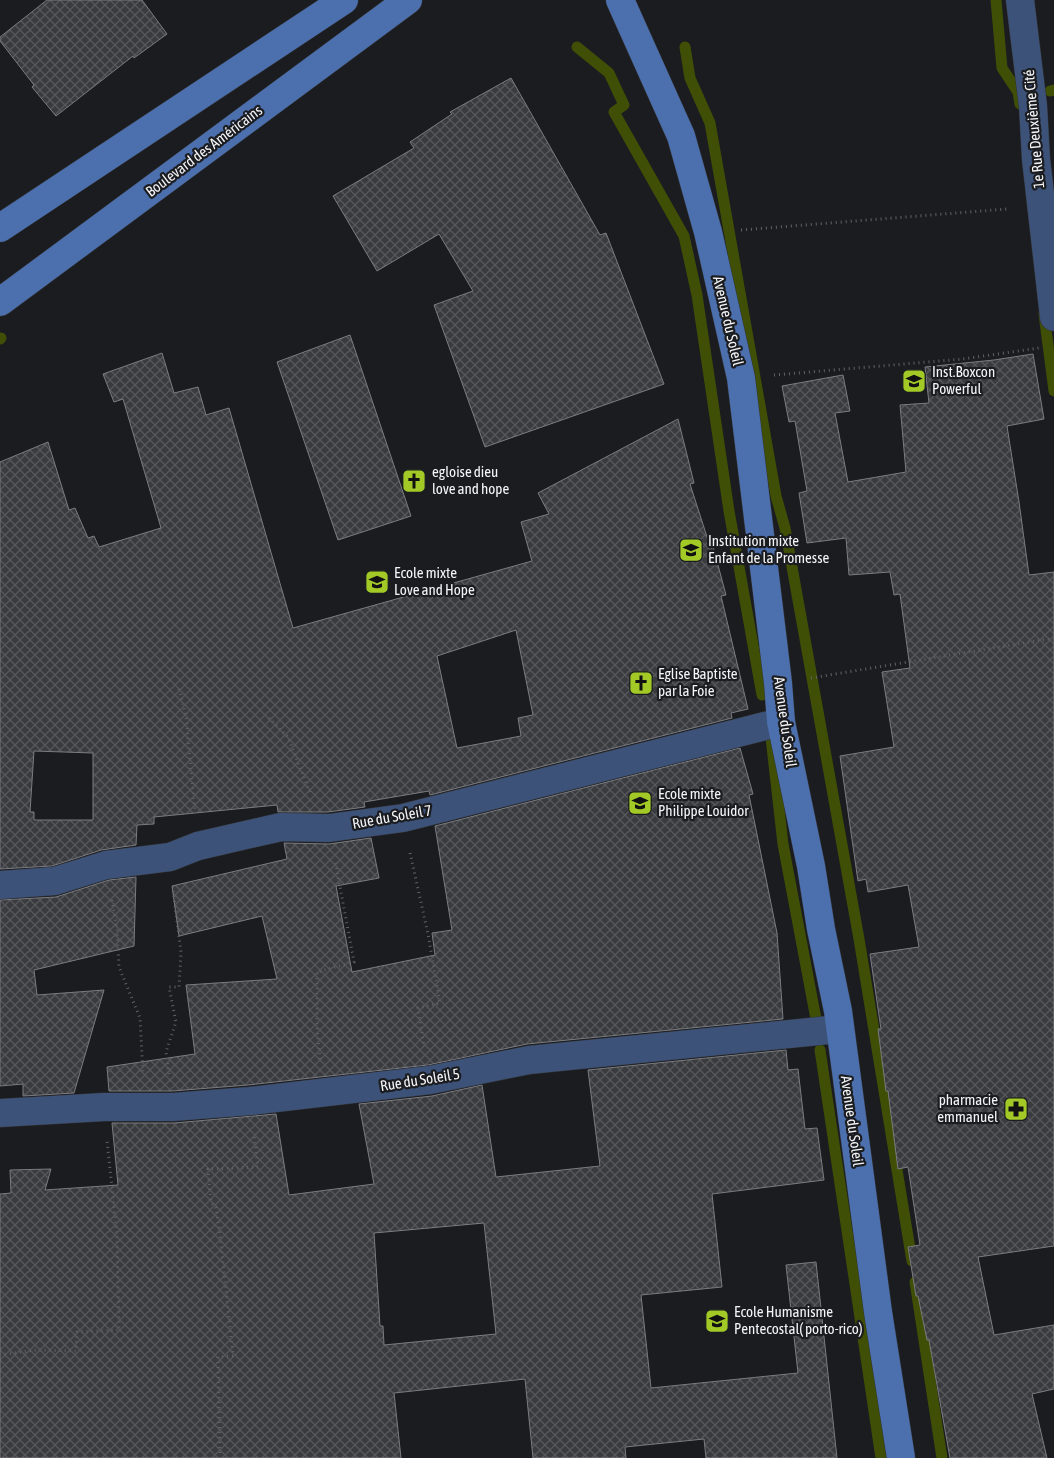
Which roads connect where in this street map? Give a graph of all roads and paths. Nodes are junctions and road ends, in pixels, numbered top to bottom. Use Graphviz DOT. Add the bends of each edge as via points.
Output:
graph roads {
  1 [pos="344,0"];
  2 [pos="408,0"];
  3 [pos="620,0"];
  4 [pos="1020,0"];
  5 [pos="1041,204"];
  6 [pos="0,228"];
  7 [pos="708,232"];
  8 [pos="0,302"];
  9 [pos="1054,317"];
  10 [pos="1045,347"];
  11 [pos="741,378"];
  12 [pos="1054,638"];
  13 [pos="778,683"];
  14 [pos="179,688"];
  15 [pos="269,718"];
  16 [pos="781,722"];
  17 [pos="403,818"];
  18 [pos="326,827"];
  19 [pos="198,846"];
  20 [pos="170,857"];
  21 [pos="106,865"];
  22 [pos="0,885"];
  23 [pos="839,1029"];
  24 [pos="430,1080"];
  25 [pos="322,1093"];
  26 [pos="250,1101"];
  27 [pos="104,1107"];
  28 [pos="141,1107"];
  29 [pos="174,1107"];
  30 [pos="0,1113"];
  31 [pos="0,1354"];
  32 [pos="220,1458"];
  33 [pos="901,1458"];
  1 -- 6 [label="main road"];
  2 -- 8 [label="main road, Boulevard des Américains"];
  3 -- 7 [label="main road, Avenue du Soleil" via="681,136"];
  4 -- 5 [label="street, 1e Rue Deuxième Cité"];
  5 -- 7 [label="path" via="1024,208"];
  5 -- 9 [label="street, 1e Rue Deuxième Cité"];
  7 -- 11 [label="main road, Avenue du Soleil"];
  10 -- 11 [label="path" via="963,359"];
  11 -- 13 [label="main road, Avenue du Soleil"];
  12 -- 13 [label="path"];
  13 -- 16 [label="main road, Avenue du Soleil"];
  14 -- 19 [label="path" via="186,716"];
  15 -- 18 [label="path" via="288,737"];
  16 -- 17 [label="street, Rue du Soleil 7"];
  16 -- 23 [label="main road, Avenue du Soleil" via="811,866"];
  17 -- 18 [label="street, Rue du Soleil 7"];
  17 -- 24 [label="path" via="440,1003 418,1008"];
  18 -- 19 [label="street, Rue du Soleil 7" via="281,827"];
  18 -- 25 [label="path" via="354,962 317,972"];
  19 -- 20 [label="street, Rue du Soleil 7"];
  20 -- 21 [label="street, Rue du Soleil 7"];
  20 -- 29 [label="path" via="181,968 179,987 169,988 176,1022 166,1052"];
  21 -- 22 [label="street, Rue du Soleil 7" via="55,881"];
  21 -- 28 [label="path" via="117,929 119,967 140,1018 144,1101"];
  23 -- 24 [label="street, Rue du Soleil 5" via="529,1060"];
  23 -- 33 [label="main road, Avenue du Soleil"];
  24 -- 25 [label="street, Rue du Soleil 5"];
  25 -- 26 [label="street, Rue du Soleil 5"];
  26 -- 29 [label="street, Rue du Soleil 5"];
  26 -- 32 [label="path" via="258,1167 208,1169 211,1202 216,1208 219,1226 233,1356 218,1357"];
  27 -- 28 [label="street, Rue du Soleil 5"];
  27 -- 30 [label="street, Rue du Soleil 5"];
  27 -- 31 [label="path" via="117,1236 119,1330 77,1332 76,1350"];
  28 -- 29 [label="street, Rue du Soleil 5"];
}
